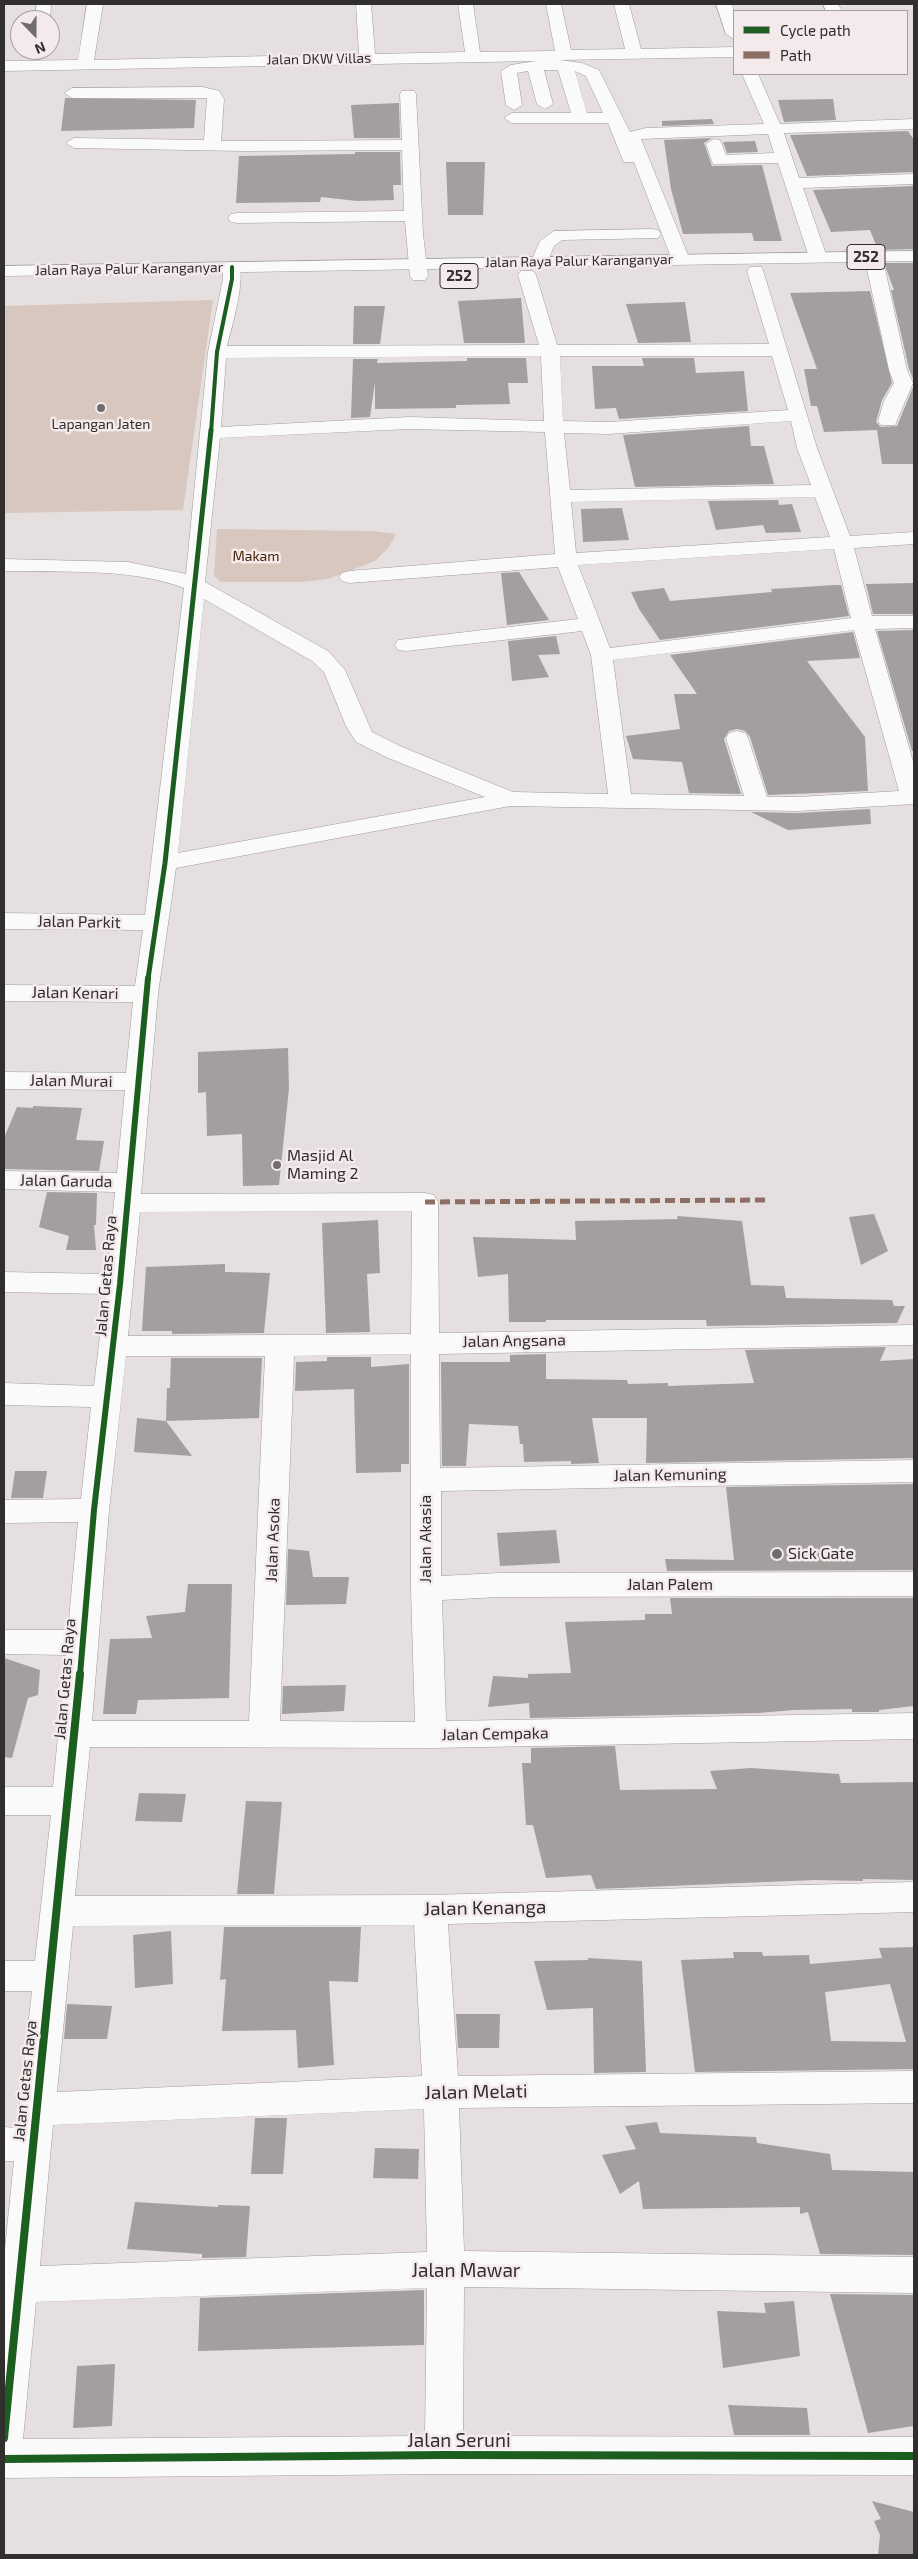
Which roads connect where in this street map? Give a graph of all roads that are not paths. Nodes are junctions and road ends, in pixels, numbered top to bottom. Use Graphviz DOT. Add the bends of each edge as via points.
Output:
graph roads {
  1 [pos="95,4"];
  2 [pos="363,4"];
  3 [pos="465,4"];
  4 [pos="554,4"];
  5 [pos="622,4"];
  6 [pos="724,4"];
  7 [pos="733,31"];
  8 [pos="733,52"];
  9 [pos="634,53"];
  10 [pos="473,56"];
  11 [pos="367,58"];
  12 [pos="30,60"];
  13 [pos="54,60"];
  14 [pos="564,60"];
  15 [pos="85,64"];
  16 [pos="4,66"];
  17 [pos="535,66"];
  18 [pos="750,75"];
  19 [pos="72,93"];
  20 [pos="408,94"];
  21 [pos="545,104"];
  22 [pos="580,117"];
  23 [pos="613,118"];
  24 [pos="914,124"];
  25 [pos="774,128"];
  26 [pos="74,143"];
  27 [pos="714,144"];
  28 [pos="212,145"];
  29 [pos="411,145"];
  30 [pos="783,158"];
  31 [pos="914,179"];
  32 [pos="793,183"];
  33 [pos="414,216"];
  34 [pos="237,218"];
  35 [pos="648,222"];
  36 [pos="818,256"];
  37 [pos="914,256"];
  38 [pos="660,260"];
  39 [pos="681,260"];
  40 [pos="540,261"];
  41 [pos="417,262"];
  42 [pos="875,263"];
  43 [pos="753,264"];
  44 [pos="914,268"];
  45 [pos="4,271"];
  46 [pos="232,273"];
  47 [pos="526,275"];
  48 [pos="4,282"];
  49 [pos="778,350"];
  50 [pos="218,352"];
  51 [pos="550,352"];
  52 [pos="914,406"];
  53 [pos="799,415"];
  54 [pos="554,427"];
  55 [pos="211,433"];
  56 [pos="823,491"];
  57 [pos="559,496"];
  58 [pos="914,538"];
  59 [pos="842,541"];
  60 [pos="566,561"];
  61 [pos="4,565"];
  62 [pos="349,577"];
  63 [pos="195,585"];
  64 [pos="914,622"];
  65 [pos="863,623"];
  66 [pos="590,624"];
  67 [pos="406,645"];
  68 [pos="602,655"];
  69 [pos="737,738"];
  70 [pos="913,797"];
  71 [pos="510,799"];
  72 [pos="620,800"];
  73 [pos="758,804"];
  74 [pos="165,863"];
  75 [pos="4,920"];
  76 [pos="155,923"];
  77 [pos="4,992"];
  78 [pos="146,994"];
  79 [pos="4,1080"];
  80 [pos="138,1082"];
  81 [pos="4,1180"];
  82 [pos="127,1193"];
  83 [pos="4,1282"];
  84 [pos="120,1284"];
  85 [pos="914,1335"];
  86 [pos="427,1342"];
  87 [pos="114,1346"];
  88 [pos="280,1346"];
  89 [pos="4,1394"];
  90 [pos="106,1396"];
  91 [pos="914,1471"];
  92 [pos="425,1480"];
  93 [pos="94,1510"];
  94 [pos="4,1511"];
  95 [pos="914,1584"];
  96 [pos="426,1589"];
  97 [pos="4,1642"];
  98 [pos="82,1643"];
  99 [pos="914,1726"];
  100 [pos="264,1733"];
  101 [pos="75,1734"];
  102 [pos="431,1735"];
  103 [pos="4,1801"];
  104 [pos="67,1801"];
  105 [pos="914,1897"];
  106 [pos="430,1910"];
  107 [pos="56,1911"];
  108 [pos="4,1976"];
  109 [pos="50,1976"];
  110 [pos="914,2087"];
  111 [pos="441,2092"];
  112 [pos="38,2109"];
  113 [pos="18,2145"];
  114 [pos="446,2269"];
  115 [pos="914,2275"];
  116 [pos="12,2303"];
  117 [pos="4,2438"];
  118 [pos="444,2456"];
  119 [pos="914,2456"];
  120 [pos="4,2459"];
  1 -- 15 [label="street"];
  2 -- 11 [label="street"];
  3 -- 10 [label="street"];
  4 -- 14 [label="street"];
  5 -- 9 [label="street"];
  6 -- 7 [label="street"];
  8 -- 9 [label="street, Jalan DKW Villas"];
  9 -- 14 [label="street, Jalan DKW Villas"];
  10 -- 11 [label="street, Jalan DKW Villas"];
  10 -- 14 [label="street, Jalan DKW Villas"];
  11 -- 15 [label="street, Jalan DKW Villas"];
  12 -- 16 [label="street, Jalan DKW Villas"];
  13 -- 15 [label="street, Jalan DKW Villas"];
  14 -- 17 [label="street"];
  14 -- 22 [label="street"];
  14 -- 23 [label="street" via="588,68 593,73"];
  17 -- 21 [label="street"];
  17 -- 22 [label="street" via="509,71 513,112"];
  18 -- 25 [label="street"];
  19 -- 28 [label="street" via="213,94 216,99"];
  20 -- 29 [label="street"];
  22 -- 23 [label="street"];
  23 -- 35 [label="street" via="629,153"];
  24 -- 25 [label="street"];
  25 -- 30 [label="street"];
  25 -- 39 [label="street" via="632,136"];
  26 -- 28 [label="street"];
  27 -- 30 [label="street" via="719,160"];
  28 -- 29 [label="street"];
  29 -- 33 [label="street"];
  30 -- 32 [label="street"];
  31 -- 32 [label="street"];
  32 -- 36 [label="street"];
  33 -- 34 [label="street"];
  33 -- 41 [label="street"];
  35 -- 38 [label="street"];
  35 -- 40 [label="street" via="550,238 545,243"];
  36 -- 42 [label="street, Jalan Raya Palur Karanganyar / 252"];
  36 -- 43 [label="street, Jalan Raya Palur Karanganyar / 252"];
  37 -- 42 [label="street, Jalan Raya Palur Karanganyar / 252"];
  38 -- 39 [label="street, Jalan Raya Palur Karanganyar / 252"];
  38 -- 40 [label="street, Jalan Raya Palur Karanganyar / 252"];
  39 -- 43 [label="street, Jalan Raya Palur Karanganyar / 252"];
  40 -- 41 [label="street, Jalan Raya Palur Karanganyar / 252"];
  41 -- 46 [label="street, Jalan Raya Palur Karanganyar / 252"];
  41 -- 47 [label="street, Jalan Raya Palur Karanganyar / 252"];
  42 -- 44 [label="street, Jalan Raya Palur Karanganyar / 252"];
  42 -- 52 [label="street" via="898,370 904,382 890,414"];
  43 -- 47 [label="street, Jalan Raya Palur Karanganyar / 252"];
  43 -- 49 [label="street"];
  45 -- 46 [label="street, Jalan Raya Palur Karanganyar / 252"];
  46 -- 48 [label="street, Jalan Raya Palur Karanganyar / 252"];
  46 -- 50 [label="street, Jalan Getas Raya"];
  47 -- 51 [label="street"];
  49 -- 51 [label="street"];
  49 -- 53 [label="street"];
  50 -- 51 [label="street"];
  50 -- 55 [label="street, Jalan Getas Raya"];
  51 -- 54 [label="street"];
  53 -- 54 [label="street" via="610,428"];
  53 -- 56 [label="street"];
  54 -- 55 [label="street" via="409,423"];
  54 -- 57 [label="street"];
  55 -- 63 [label="street, Jalan Getas Raya"];
  56 -- 57 [label="street"];
  56 -- 59 [label="street"];
  57 -- 60 [label="street"];
  58 -- 59 [label="street"];
  59 -- 60 [label="street"];
  59 -- 65 [label="street"];
  60 -- 62 [label="street"];
  60 -- 66 [label="street"];
  61 -- 63 [label="street" via="128,568 171,576"];
  63 -- 71 [label="street" via="320,656 334,670 364,737"];
  63 -- 74 [label="street, Jalan Getas Raya"];
  64 -- 65 [label="street"];
  65 -- 68 [label="street"];
  65 -- 70 [label="street"];
  66 -- 67 [label="street"];
  66 -- 68 [label="street"];
  68 -- 72 [label="street"];
  69 -- 73 [label="street"];
  70 -- 73 [label="street"];
  71 -- 72 [label="street"];
  71 -- 74 [label="street"];
  72 -- 73 [label="street"];
  74 -- 76 [label="street, Jalan Getas Raya"];
  75 -- 76 [label="street, Jalan Parkit"];
  76 -- 78 [label="street, Jalan Getas Raya"];
  77 -- 78 [label="street, Jalan Kenari"];
  78 -- 80 [label="street, Jalan Getas Raya"];
  79 -- 80 [label="street, Jalan Murai"];
  80 -- 82 [label="street, Jalan Getas Raya"];
  81 -- 82 [label="street, Jalan Garuda"];
  82 -- 84 [label="street, Jalan Getas Raya"];
  82 -- 86 [label="street, Jalan Garuda" via="426,1202"];
  83 -- 84 [label="street"];
  84 -- 87 [label="street, Jalan Getas Raya"];
  85 -- 86 [label="street, Jalan Angsana"];
  86 -- 88 [label="street, Jalan Angsana"];
  86 -- 92 [label="street, Jalan Akasia"];
  87 -- 88 [label="street, Jalan Angsana"];
  87 -- 90 [label="street, Jalan Getas Raya"];
  88 -- 100 [label="street, Jalan Asoka"];
  89 -- 90 [label="street"];
  90 -- 93 [label="street, Jalan Getas Raya"];
  91 -- 92 [label="street, Jalan Kemuning"];
  92 -- 96 [label="street, Jalan Akasia"];
  93 -- 94 [label="street"];
  93 -- 98 [label="street, Jalan Getas Raya"];
  95 -- 96 [label="street, Jalan Palem" via="499,1585"];
  96 -- 102 [label="street, Jalan Akasia"];
  97 -- 98 [label="street"];
  98 -- 101 [label="street, Jalan Getas Raya"];
  99 -- 102 [label="street, Jalan Cempaka"];
  100 -- 101 [label="street, Jalan Cempaka"];
  100 -- 102 [label="street, Jalan Cempaka"];
  101 -- 104 [label="street, Jalan Getas Raya"];
  103 -- 104 [label="street"];
  104 -- 107 [label="street, Jalan Getas Raya"];
  105 -- 106 [label="street, Jalan Kenanga"];
  106 -- 107 [label="street, Jalan Kenanga"];
  106 -- 111 [label="street"];
  107 -- 109 [label="street, Jalan Getas Raya"];
  108 -- 109 [label="street"];
  109 -- 112 [label="street, Jalan Getas Raya"];
  110 -- 111 [label="street, Jalan Melati"];
  111 -- 112 [label="street, Jalan Melati"];
  111 -- 114 [label="street"];
  112 -- 113 [label="street, Jalan Getas Raya"];
  113 -- 116 [label="street, Jalan Getas Raya"];
  114 -- 115 [label="street, Jalan Mawar"];
  114 -- 116 [label="street, Jalan Mawar"];
  114 -- 118 [label="street"];
  116 -- 117 [label="street, Jalan Getas Raya"];
  118 -- 119 [label="street, Jalan Seruni"];
  118 -- 120 [label="street, Jalan Seruni"];
}
